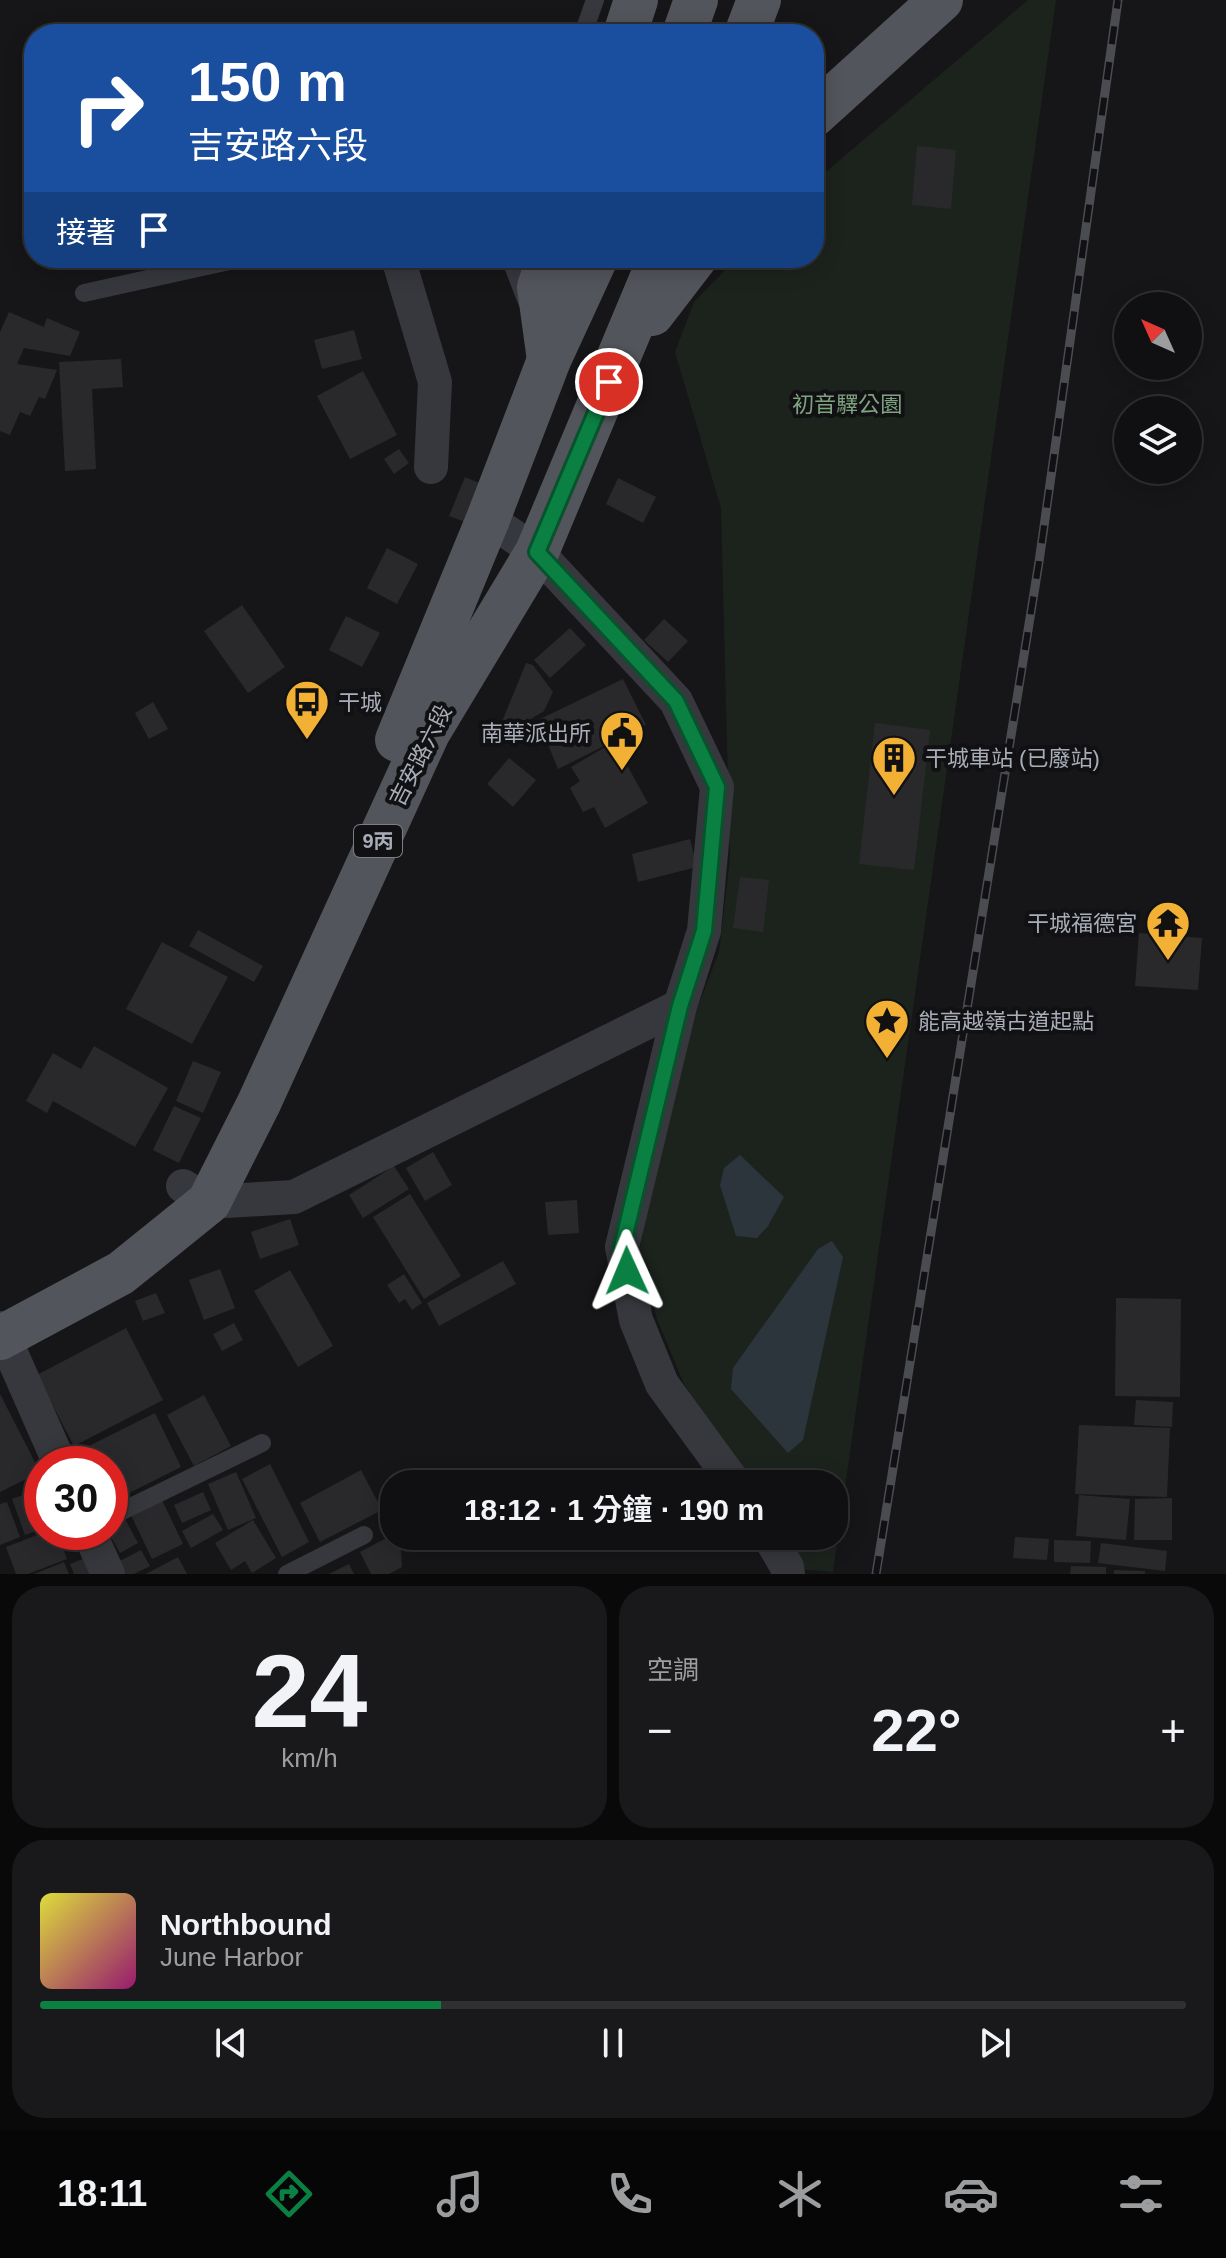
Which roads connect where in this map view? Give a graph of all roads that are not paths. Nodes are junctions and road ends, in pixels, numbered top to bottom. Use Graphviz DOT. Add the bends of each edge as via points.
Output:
graph roads {
  1 [pos="595,0"];
  2 [pos="636,0"];
  3 [pos="696,0"];
  4 [pos="759,0"];
  5 [pos="941,0"];
  6 [pos="587,24"];
  7 [pos="628,24"];
  8 [pos="688,24"];
  9 [pos="750,24"];
  10 [pos="824,106"];
  11 [pos="198,268"];
  12 [pos="401,268"];
  13 [pos="514,268"];
  14 [pos="546,268"];
  15 [pos="591,268"];
  16 [pos="656,268"];
  17 [pos="687,268"];
  18 [pos="84,293"];
  19 [pos="621,353"];
  20 [pos="549,360"];
  21 [pos="431,467"];
  22 [pos="488,519"];
  23 [pos="537,552"];
  24 [pos="680,1006"];
  25 [pos="196,1194"];
  26 [pos="1,1330"];
  27 [pos="262,1443"];
  28 [pos="52,1446"];
  29 [pos="725,1470"];
  30 [pos="128,1508"];
  31 [pos="364,1535"];
  32 [pos="97,1550"];
  33 [pos="777,1550"];
  34 [pos="108,1574"];
  35 [pos="287,1574"];
  36 [pos="788,1574"];
  1 -- 6 [label="lane"];
  2 -- 7 [label="main road"];
  3 -- 8 [label="main road"];
  4 -- 9 [label="main road"];
  5 -- 10 [label="main road"];
  11 -- 18 [label="lane"];
  12 -- 21 [label="street" via="435,382"];
  13 -- 20 [label="lane"];
  14 -- 20 [label="main road" via="539,287"];
  15 -- 20 [label="main road, 吉安路六段 / 9丙"];
  16 -- 19 [label="main road, 吉安路六段 / 9丙"];
  17 -- 19 [label="main road"];
  19 -- 23 [label="main road, 吉安路六段 / 9丙"];
  20 -- 22 [label="main road, 吉安路六段 / 9丙"];
  22 -- 23 [label="street"];
  22 -- 25 [label="main road, 吉安路六段 / 9丙" via="407,719"];
  23 -- 24 [label="street" via="676,701 717,787 704,931"];
  23 -- 25 [label="main road, 吉安路六段 / 9丙" via="428,733 259,1103"];
  24 -- 25 [label="street" via="294,1197"];
  24 -- 29 [label="street" via="622,1247 636,1320 662,1384"];
  25 -- 26 [label="main road, 吉安路六段 / 9丙" via="121,1273"];
  26 -- 28 [label="street"];
  27 -- 30 [label="lane"];
  31 -- 35 [label="lane"];
  32 -- 34 [label="street"];
  33 -- 36 [label="street"];
}
